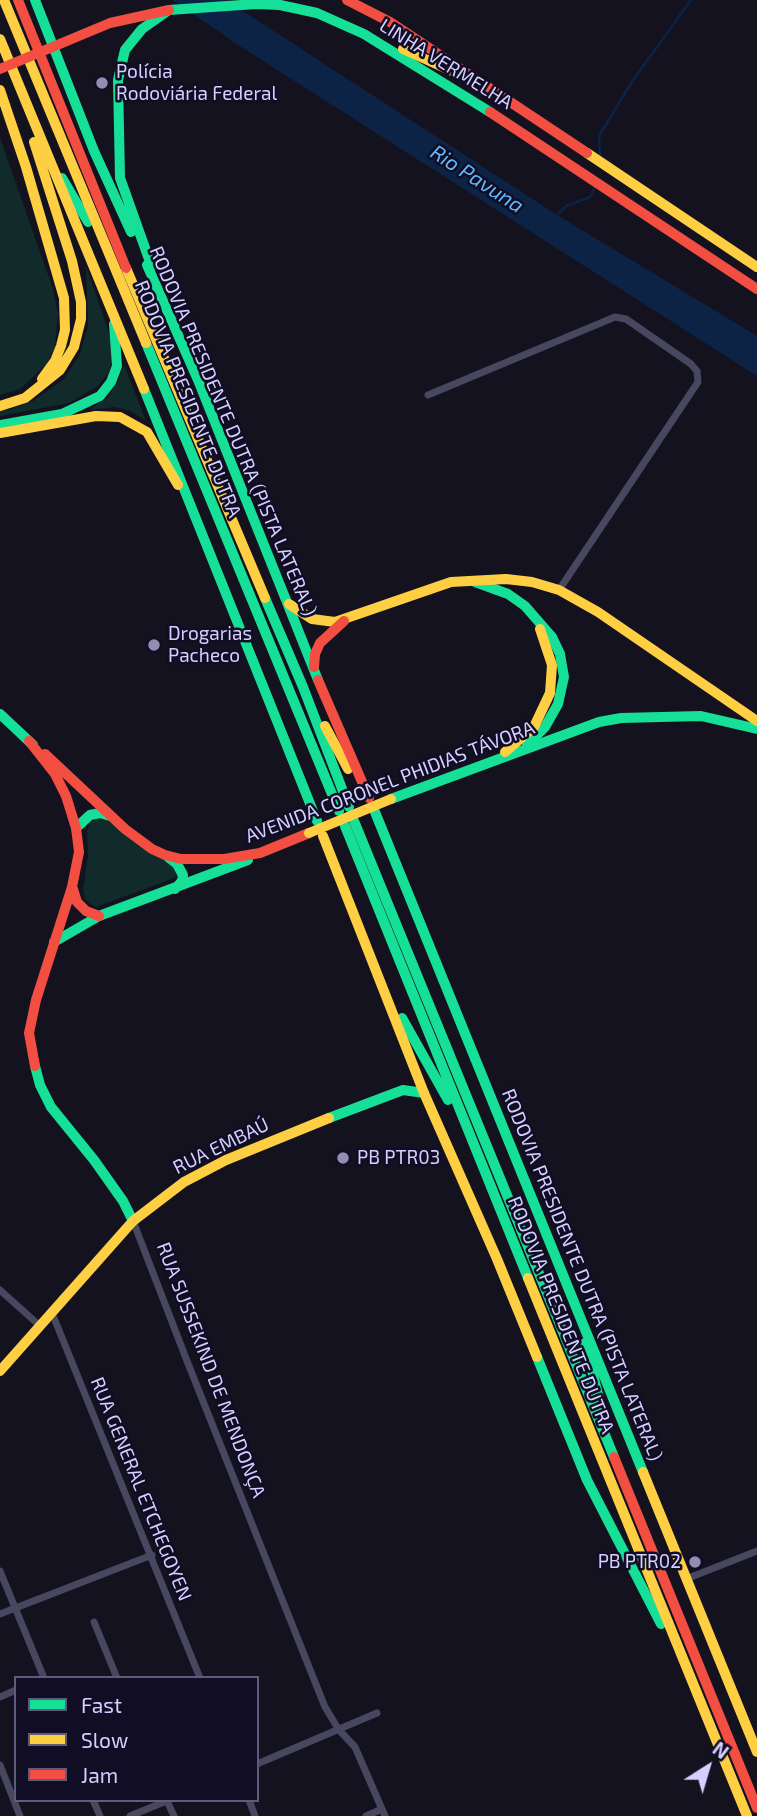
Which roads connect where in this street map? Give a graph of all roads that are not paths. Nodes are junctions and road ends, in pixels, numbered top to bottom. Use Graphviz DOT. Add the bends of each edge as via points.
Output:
graph roads {
  1 [pos="4,0"];
  2 [pos="18,0"];
  3 [pos="35,0"];
  4 [pos="347,0"];
  5 [pos="169,10"];
  6 [pos="364,34"];
  7 [pos="0,39"];
  8 [pos="0,68"];
  9 [pos="18,83"];
  10 [pos="487,88"];
  11 [pos="0,90"];
  12 [pos="52,167"];
  13 [pos="757,267"];
  14 [pos="150,272"];
  15 [pos="757,289"];
  16 [pos="113,317"];
  17 [pos="160,378"];
  18 [pos="428,396"];
  19 [pos="25,398"];
  20 [pos="0,406"];
  21 [pos="0,425"];
  22 [pos="0,433"];
  23 [pos="193,512"];
  24 [pos="467,580"];
  25 [pos="559,590"];
  26 [pos="285,601"];
  27 [pos="533,615"];
  28 [pos="346,620"];
  29 [pos="313,671"];
  30 [pos="303,687"];
  31 [pos="0,715"];
  32 [pos="757,721"];
  33 [pos="757,729"];
  34 [pos="29,741"];
  35 [pos="516,752"];
  36 [pos="490,761"];
  37 [pos="374,813"];
  38 [pos="114,818"];
  39 [pos="317,821"];
  40 [pos="76,828"];
  41 [pos="323,836"];
  42 [pos="260,853"];
  43 [pos="165,855"];
  44 [pos="72,887"];
  45 [pos="175,889"];
  46 [pos="99,916"];
  47 [pos="54,942"];
  48 [pos="381,982"];
  49 [pos="413,1066"];
  50 [pos="402,1090"];
  51 [pos="424,1093"];
  52 [pos="469,1135"];
  53 [pos="134,1221"];
  54 [pos="0,1290"];
  55 [pos="575,1301"];
  56 [pos="52,1313"];
  57 [pos="40,1326"];
  58 [pos="0,1371"];
  59 [pos="611,1448"];
  60 [pos="757,1550"];
  61 [pos="152,1555"];
  62 [pos="0,1571"];
  63 [pos="686,1579"];
  64 [pos="15,1608"];
  65 [pos="0,1614"];
  66 [pos="94,1622"];
  67 [pos="688,1673"];
  68 [pos="43,1676"];
  69 [pos="116,1676"];
  70 [pos="199,1676"];
  71 [pos="377,1713"];
  72 [pos="339,1730"];
  73 [pos="757,1752"];
  74 [pos="259,1764"];
  75 [pos="0,1765"];
  76 [pos="14,1801"];
  77 [pos="165,1802"];
  78 [pos="757,1808"];
  79 [pos="384,1813"];
  80 [pos="130,1816"];
  81 [pos="366,1816"];
  82 [pos="747,1816"];
  1 -- 17 [label="main road, RODOVIA PRESIDENTE DUTRA"];
  2 -- 30 [label="main road, RODOVIA PRESIDENTE DUTRA" via="170,376"];
  3 -- 14 [label="main road, RODOVIA PRESIDENTE DUTRA (PISTA LATERAL)" via="94,151"];
  4 -- 10 [label="main road" via="390,22"];
  5 -- 6 [label="main road, LINHA VERMELHA" via="281,5 317,12"];
  5 -- 8 [label="main road, LINHA VERMELHA, bridge" via="110,23"];
  5 -- 14 [label="main road" via="135,36 121,60 118,80 122,187"];
  6 -- 10 [label="main road"];
  6 -- 15 [label="main road, LINHA VERMELHA"];
  7 -- 9 [label="main road"];
  9 -- 12 [label="main road"];
  9 -- 19 [label="main road" via="72,261 81,318 68,360"];
  10 -- 13 [label="main road, LINHA VERMELHA"];
  11 -- 19 [label="main road" via="66,310 55,360"];
  12 -- 16 [label="main road"];
  12 -- 17 [label="main road" via="93,230"];
  14 -- 26 [label="main road, RODOVIA PRESIDENTE DUTRA (PISTA LATERAL)"];
  16 -- 21 [label="main road" via="117,366 100,396 62,414"];
  16 -- 23 [label="main road"];
  17 -- 30 [label="main road, RODOVIA PRESIDENTE DUTRA" via="344,809"];
  18 -- 25 [label="street" via="615,317 626,319 698,371 698,382"];
  19 -- 20 [label="main road"];
  22 -- 23 [label="main road" via="96,416 130,420 156,445"];
  23 -- 39 [label="main road"];
  24 -- 25 [label="main road" via="514,579"];
  24 -- 27 [label="main road" via="508,594"];
  24 -- 28 [label="main road"];
  25 -- 32 [label="main road"];
  26 -- 28 [label="main road" via="312,619"];
  26 -- 29 [label="main road, RODOVIA PRESIDENTE DUTRA (PISTA LATERAL)"];
  27 -- 35 [label="main road" via="558,648 563,686 545,727"];
  27 -- 36 [label="main road" via="550,655 550,693 534,727"];
  28 -- 29 [label="main road" via="320,643"];
  29 -- 30 [label="main road, RODOVIA PRESIDENTE DUTRA (PISTA LATERAL)" via="367,799"];
  31 -- 34 [label="main road, AVENIDA CORONEL PHIDIAS TÁVORA"];
  33 -- 35 [label="main road, AVENIDA CORONEL PHIDIAS TÁVORA" via="701,716 621,718 590,724"];
  34 -- 38 [label="main road, AVENIDA CORONEL PHIDIAS TÁVORA"];
  34 -- 40 [label="main road, RUA SUSSEKIND DE MENDONÇA" via="55,774"];
  35 -- 36 [label="main road, AVENIDA CORONEL PHIDIAS TÁVORA"];
  36 -- 42 [label="main road, AVENIDA CORONEL PHIDIAS TÁVORA, bridge"];
  37 -- 55 [label="main road, RODOVIA PRESIDENTE DUTRA (PISTA LATERAL)"];
  38 -- 40 [label="main road" via="90,815"];
  38 -- 43 [label="main road, AVENIDA CORONEL PHIDIAS TÁVORA"];
  40 -- 44 [label="main road, RUA SUSSEKIND DE MENDONÇA" via="79,852"];
  41 -- 48 [label="main road"];
  42 -- 43 [label="main road, AVENIDA CORONEL PHIDIAS TÁVORA" via="209,860"];
  42 -- 45 [label="main road"];
  43 -- 45 [label="main road" via="181,870 182,881"];
  44 -- 46 [label="main road" via="77,902"];
  44 -- 47 [label="main road, RUA SUSSEKIND DE MENDONÇA"];
  45 -- 46 [label="main road"];
  46 -- 47 [label="main road"];
  47 -- 53 [label="main road, RUA SUSSEKIND DE MENDONÇA" via="29,1033 34,1067 51,1107 94,1160"];
  48 -- 49 [label="main road"];
  48 -- 52 [label="main road"];
  49 -- 50 [label="main road"];
  49 -- 51 [label="main road"];
  50 -- 51 [label="main road, RUA EMBAÚ"];
  50 -- 53 [label="main road, RUA EMBAÚ" via="226,1160 184,1182"];
  51 -- 67 [label="main road" via="587,1480"];
  52 -- 59 [label="main road, RODOVIA PRESIDENTE DUTRA" via="349,824"];
  52 -- 67 [label="main road, RODOVIA PRESIDENTE DUTRA"];
  53 -- 56 [label="main road, RUA EMBAÚ"];
  53 -- 72 [label="street, RUA SUSSEKIND DE MENDONÇA"];
  54 -- 57 [label="street"];
  55 -- 59 [label="main road"];
  55 -- 63 [label="main road, RODOVIA PRESIDENTE DUTRA (PISTA LATERAL)"];
  56 -- 57 [label="main road, RUA EMBAÚ"];
  56 -- 61 [label="street, RUA GENERAL ETCHEGOYEN"];
  57 -- 58 [label="main road, RUA EMBAÚ"];
  59 -- 78 [label="main road, RODOVIA PRESIDENTE DUTRA"];
  60 -- 63 [label="street"];
  61 -- 64 [label="street"];
  61 -- 70 [label="street, RUA GENERAL ETCHEGOYEN"];
  62 -- 64 [label="street"];
  63 -- 73 [label="main road, RODOVIA PRESIDENTE DUTRA (PISTA LATERAL)"];
  64 -- 65 [label="street"];
  64 -- 68 [label="street"];
  66 -- 69 [label="street"];
  67 -- 82 [label="main road, RODOVIA PRESIDENTE DUTRA"];
  71 -- 72 [label="street"];
  72 -- 74 [label="street"];
  72 -- 79 [label="street, RUA SUSSEKIND DE MENDONÇA" via="355,1747"];
  75 -- 76 [label="street"];
  77 -- 80 [label="street"];
  79 -- 81 [label="street"];
}
